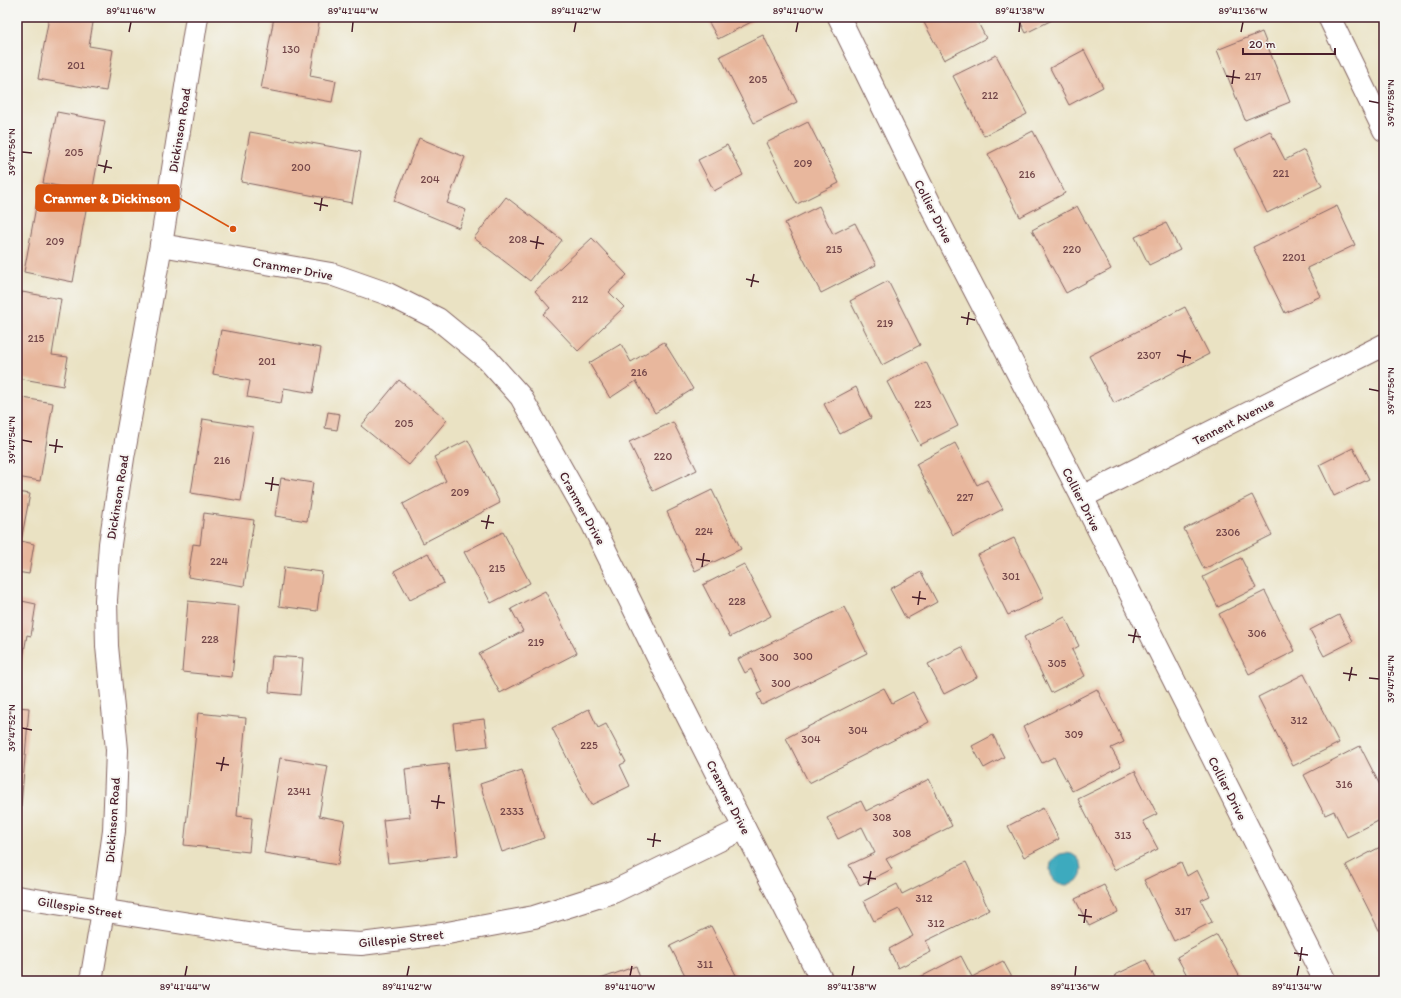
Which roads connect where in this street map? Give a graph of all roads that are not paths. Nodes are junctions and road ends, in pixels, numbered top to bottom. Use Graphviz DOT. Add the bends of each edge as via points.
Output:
graph roads {
  1 [pos="197,17"];
  2 [pos="839,17"];
  3 [pos="1329,17"];
  4 [pos="1384,130"];
  5 [pos="161,245"];
  6 [pos="1384,345"];
  7 [pos="1082,497"];
  8 [pos="744,828"];
  9 [pos="17,897"];
  10 [pos="104,911"];
  11 [pos="91,981"];
  12 [pos="822,981"];
  13 [pos="1325,981"];
  1 -- 5 [label="street, Dickinson Road"];
  2 -- 7 [label="street, Collier Drive" via="933,210"];
  3 -- 4 [label="street"];
  5 -- 8 [label="street, Cranmer Drive" via="331,274 388,294 438,319 487,359 521,397 592,523"];
  5 -- 10 [label="street, Dickinson Road" via="110,544 106,600 107,646 117,750 114,831"];
  6 -- 7 [label="street, Tennent Avenue"];
  7 -- 13 [label="street, Collier Drive"];
  8 -- 10 [label="street, Gillespie Street" via="613,892 534,917 435,935 361,944 292,940"];
  8 -- 12 [label="street, Cranmer Drive"];
  9 -- 10 [label="street, Gillespie Street"];
  10 -- 11 [label="street, Dickinson Road"];
}
